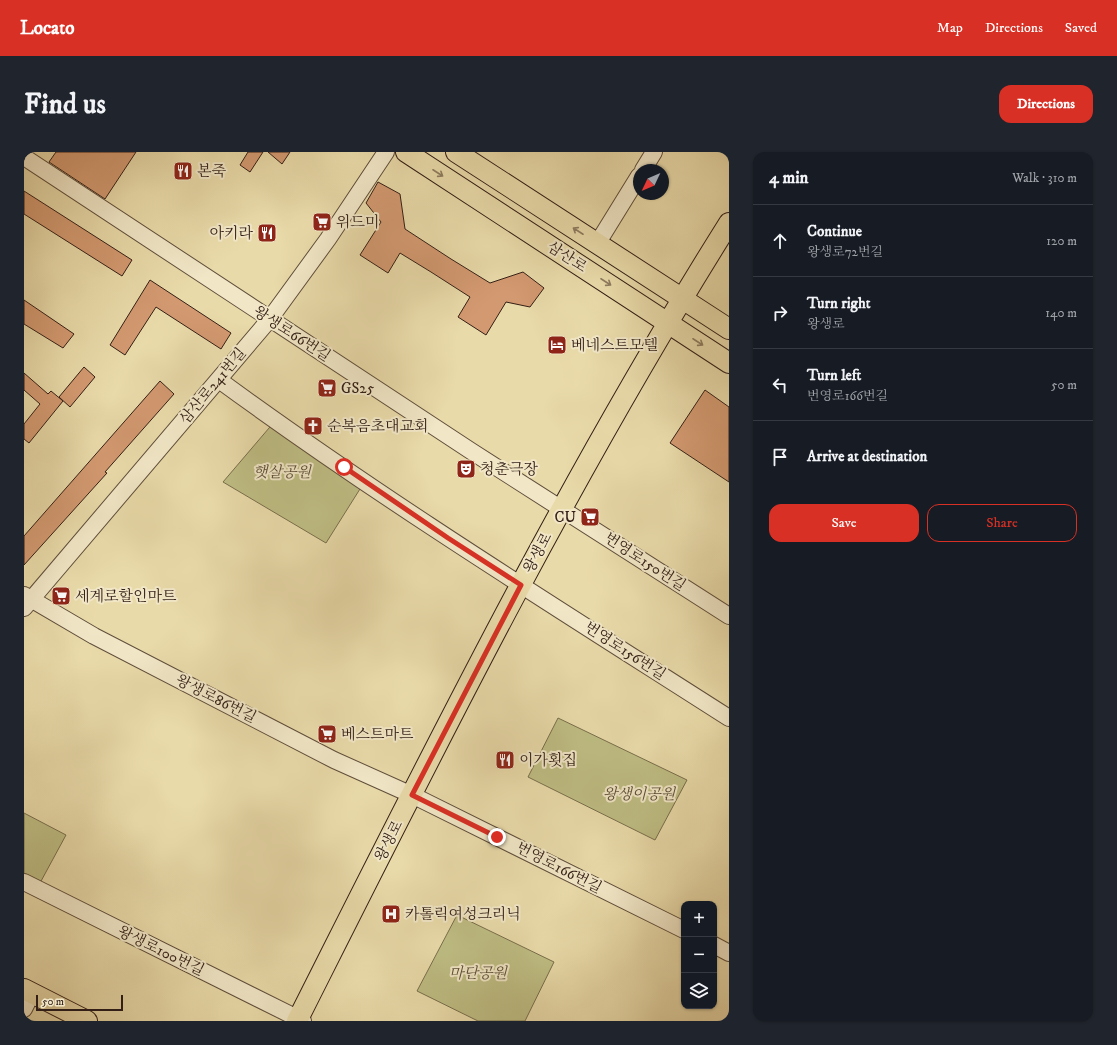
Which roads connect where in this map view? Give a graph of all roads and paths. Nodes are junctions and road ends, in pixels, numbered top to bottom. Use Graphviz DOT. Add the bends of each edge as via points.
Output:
graph roads {
  1 [pos="386,152"];
  2 [pos="406,152"];
  3 [pos="456,152"];
  4 [pos="654,152"];
  5 [pos="24,157"];
  6 [pos="647,164"];
  7 [pos="633,186"];
  8 [pos="729,223"];
  9 [pos="597,244"];
  10 [pos="682,298"];
  11 [pos="270,319"];
  12 [pos="668,322"];
  13 [pos="729,329"];
  14 [pos="729,363"];
  15 [pos="218,380"];
  16 [pos="562,508"];
  17 [pos="521,585"];
  18 [pos="26,601"];
  19 [pos="729,616"];
  20 [pos="729,718"];
  21 [pos="412,795"];
  22 [pos="24,882"];
  23 [pos="681,929"];
  24 [pos="717,947"];
  25 [pos="729,953"];
  26 [pos="26,997"];
  27 [pos="299,1020"];
  28 [pos="87,1021"];
  1 -- 11 [label="street, 삼산로241번길" via="328,240"];
  2 -- 12 [label="main road, 삼산로, one-way"];
  9 -- 3 [label="main road, 삼산로, one-way"];
  4 -- 6 [label="street"];
  5 -- 11 [label="street, 왕생로66번길"];
  7 -- 9 [label="street"];
  8 -- 10 [label="main road, 왕생로"];
  9 -- 10 [label="main road, 삼산로"];
  10 -- 12 [label="main road, 왕생로"];
  10 -- 13 [label="main road, 삼산로"];
  11 -- 15 [label="street, 삼산로241번길"];
  11 -- 16 [label="street, 왕생로66번길"];
  12 -- 14 [label="main road, 삼산로, one-way"];
  12 -- 16 [label="main road, 왕생로"];
  15 -- 17 [label="street, 번영로156번길" via="275,421"];
  15 -- 18 [label="street, 삼산로241번길"];
  16 -- 17 [label="main road, 왕생로"];
  16 -- 19 [label="street, 번영로150번길"];
  17 -- 20 [label="street, 번영로156번길"];
  17 -- 21 [label="main road, 왕생로"];
  18 -- 21 [label="street, 왕생로86번길" via="334,760"];
  21 -- 23 [label="street, 번영로166번길"];
  21 -- 27 [label="main road, 왕생로"];
  22 -- 27 [label="street, 왕생로100번길"];
  24 -- 25 [label="street"];
  26 -- 28 [label="main road"];
}
